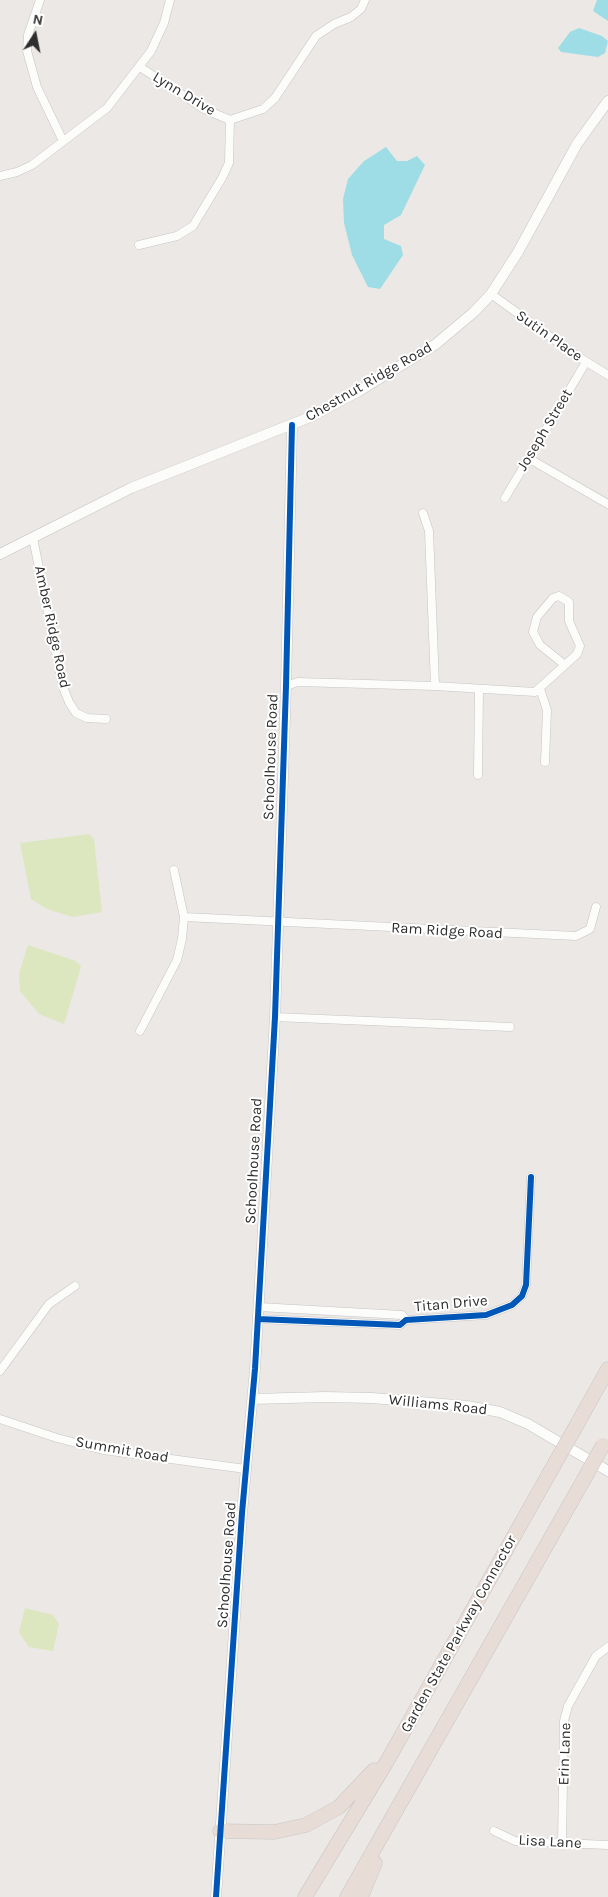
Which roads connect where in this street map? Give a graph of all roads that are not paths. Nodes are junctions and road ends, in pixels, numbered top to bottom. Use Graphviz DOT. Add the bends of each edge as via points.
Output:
graph roads {
  1 [pos="40,0"];
  2 [pos="170,0"];
  3 [pos="365,0"];
  4 [pos="140,67"];
  5 [pos="608,101"];
  6 [pos="230,120"];
  7 [pos="63,141"];
  8 [pos="0,176"];
  9 [pos="139,245"];
  10 [pos="491,294"];
  11 [pos="586,362"];
  12 [pos="608,375"];
  13 [pos="292,425"];
  14 [pos="528,458"];
  15 [pos="504,498"];
  16 [pos="608,504"];
  17 [pos="423,513"];
  18 [pos="33,538"];
  19 [pos="0,554"];
  20 [pos="565,665"];
  21 [pos="286,686"];
  22 [pos="435,686"];
  23 [pos="479,689"];
  24 [pos="540,689"];
  25 [pos="106,719"];
  26 [pos="545,762"];
  27 [pos="478,775"];
  28 [pos="174,870"];
  29 [pos="596,907"];
  30 [pos="184,917"];
  31 [pos="278,921"];
  32 [pos="275,1017"];
  33 [pos="510,1027"];
  34 [pos="140,1031"];
  35 [pos="531,1177"];
  36 [pos="76,1286"];
  37 [pos="259,1307"];
  38 [pos="258,1319"];
  39 [pos="406,1320"];
  40 [pos="608,1369"];
  41 [pos="0,1371"];
  42 [pos="253,1399"];
  43 [pos="0,1419"];
  44 [pos="606,1441"];
  45 [pos="246,1469"];
  46 [pos="608,1470"];
  47 [pos="608,1648"];
  48 [pos="404,1732"];
  49 [pos="412,1783"];
  50 [pos="220,1831"];
  51 [pos="494,1831"];
  52 [pos="562,1843"];
  53 [pos="608,1845"];
  54 [pos="216,1897"];
  55 [pos="305,1897"];
  56 [pos="347,1897"];
  57 [pos="361,1897"];
  1 -- 7 [label="street" via="28,35 27,51 37,87"];
  2 -- 4 [label="street" via="164,23"];
  3 -- 6 [label="street" via="361,9 351,17 316,36 275,98 263,109"];
  4 -- 6 [label="street, Lynn Drive" via="204,109"];
  4 -- 7 [label="street" via="107,108"];
  5 -- 10 [label="street, Chestnut Ridge Road" via="577,144 518,252"];
  6 -- 9 [label="street" via="229,163 202,214 177,236"];
  7 -- 8 [label="street" via="32,165"];
  10 -- 11 [label="street, Sutin Place"];
  10 -- 13 [label="street, Chestnut Ridge Road" via="436,344 359,391"];
  11 -- 12 [label="street, Sutin Place"];
  11 -- 14 [label="street, Joseph Street"];
  13 -- 18 [label="street, Chestnut Ridge Road" via="131,488"];
  13 -- 21 [label="street, Schoolhouse Road"];
  14 -- 15 [label="street, Joseph Street"];
  14 -- 16 [label="street"];
  17 -- 22 [label="street" via="429,531"];
  18 -- 19 [label="street, Chestnut Ridge Road"];
  18 -- 25 [label="street, Amber Ridge Road" via="68,702 76,713 87,718"];
  20 -- 20 [label="street" via="580,646 569,621 569,602 559,596 553,598 537,617 534,632 540,645"];
  20 -- 24 [label="street"];
  21 -- 22 [label="street" via="298,682"];
  21 -- 31 [label="street, Schoolhouse Road"];
  22 -- 23 [label="street"];
  23 -- 24 [label="street" via="535,692"];
  23 -- 27 [label="street"];
  24 -- 26 [label="street" via="547,710"];
  28 -- 30 [label="street"];
  29 -- 31 [label="street, Ram Ridge Road" via="590,929 576,936"];
  30 -- 31 [label="street, Ram Ridge Road"];
  30 -- 34 [label="street" via="177,960"];
  31 -- 32 [label="street, Schoolhouse Road"];
  32 -- 33 [label="street"];
  32 -- 37 [label="street, Schoolhouse Road"];
  35 -- 39 [label="street, Titan Drive" via="526,1285 522,1296 512,1305 486,1315"];
  36 -- 41 [label="street" via="49,1304"];
  37 -- 38 [label="street, Schoolhouse Road"];
  37 -- 39 [label="street, Titan Drive" via="402,1315"];
  38 -- 39 [label="street, Titan Drive" via="400,1325"];
  38 -- 42 [label="street, Schoolhouse Road"];
  40 -- 48 [label="highway, Garden State Parkway Connector, bridge"];
  42 -- 45 [label="street, Schoolhouse Road"];
  42 -- 46 [label="street, Williams Road" via="372,1398 500,1412 528,1424"];
  43 -- 45 [label="street, Summit Road" via="103,1450"];
  44 -- 49 [label="highway, bridge"];
  45 -- 50 [label="street, Schoolhouse Road"];
  47 -- 52 [label="street, Erin Lane" via="596,1656 568,1706 564,1721"];
  48 -- 50 [label="highway" via="360,1787 327,1815 281,1832"];
  48 -- 55 [label="highway, Garden State Parkway Connector"];
  49 -- 56 [label="highway"];
  49 -- 57 [label="highway"];
  50 -- 54 [label="street, Schoolhouse Road"];
  51 -- 52 [label="street, Lisa Lane" via="515,1842"];
  52 -- 53 [label="street, Lisa Lane"];
}
